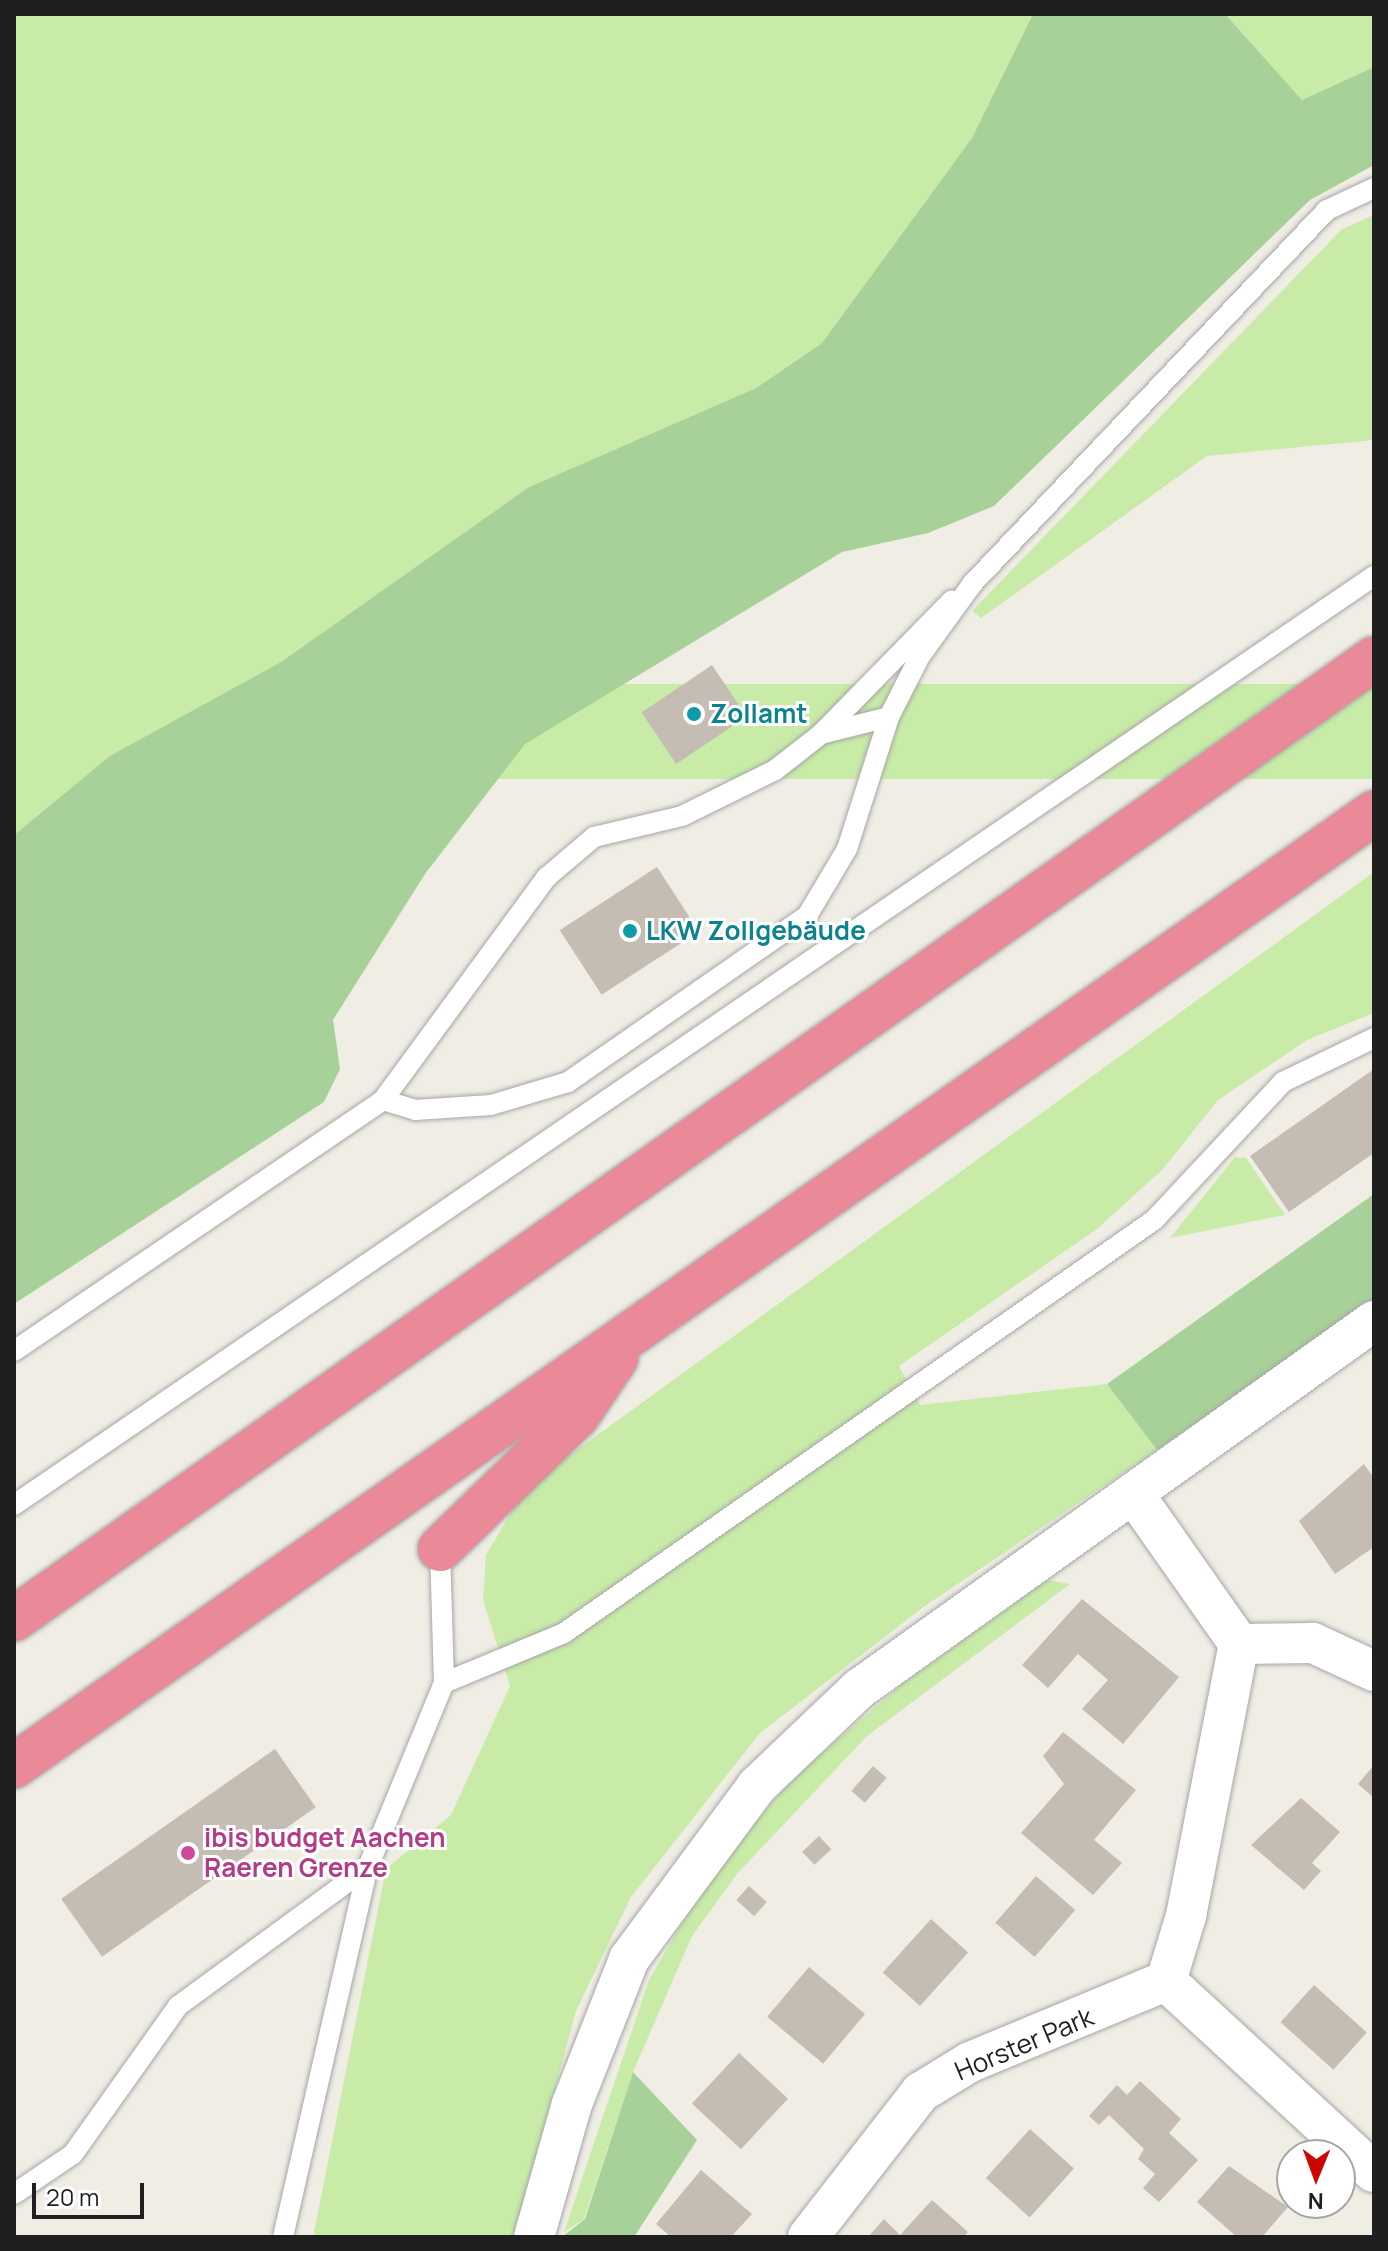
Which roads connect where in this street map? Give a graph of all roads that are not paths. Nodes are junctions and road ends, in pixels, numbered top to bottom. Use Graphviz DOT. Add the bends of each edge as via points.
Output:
graph roads {
  1 [pos="1374,188"];
  2 [pos="1374,576"];
  3 [pos="973,583"];
  4 [pos="1374,659"];
  5 [pos="889,717"];
  6 [pos="821,734"];
  7 [pos="1374,813"];
  8 [pos="1374,1038"];
  9 [pos="383,1100"];
  10 [pos="1374,1321"];
  11 [pos="629,1339"];
  12 [pos="14,1351"];
  13 [pos="1133,1493"];
  14 [pos="14,1505"];
  15 [pos="440,1549"];
  16 [pos="14,1619"];
  17 [pos="1239,1644"];
  18 [pos="1374,1671"];
  19 [pos="444,1683"];
  20 [pos="14,1766"];
  21 [pos="368,1867"];
  22 [pos="1166,1981"];
  23 [pos="1374,2172"];
  24 [pos="14,2194"];
  25 [pos="283,2237"];
  26 [pos="534,2237"];
  27 [pos="808,2237"];
  1 -- 3 [label="lane" via="1327,210"];
  2 -- 14 [label="lane"];
  3 -- 5 [label="lane" via="920,656"];
  3 -- 6 [label="lane" via="918,628"];
  4 -- 16 [label="highway"];
  5 -- 6 [label="lane"];
  5 -- 9 [label="lane" via="847,849 807,916 568,1082 491,1105 415,1110"];
  6 -- 9 [label="lane" via="775,770 682,816 594,837 547,877"];
  7 -- 11 [label="highway"];
  8 -- 19 [label="lane" via="1283,1082 1154,1220 564,1633"];
  9 -- 12 [label="lane"];
  10 -- 13 [label="street"];
  11 -- 15 [label="highway" via="577,1416"];
  11 -- 20 [label="highway"];
  13 -- 17 [label="street"];
  13 -- 26 [label="street" via="859,1689 757,1786 629,1959 572,2104"];
  15 -- 19 [label="lane"];
  17 -- 18 [label="street" via="1313,1643"];
  17 -- 22 [label="street" via="1186,1916"];
  19 -- 21 [label="lane"];
  21 -- 24 [label="lane" via="178,2006 73,2154"];
  21 -- 25 [label="lane"];
  22 -- 23 [label="street"];
  22 -- 27 [label="street, Horster Park" via="970,2062 921,2092"];
}
